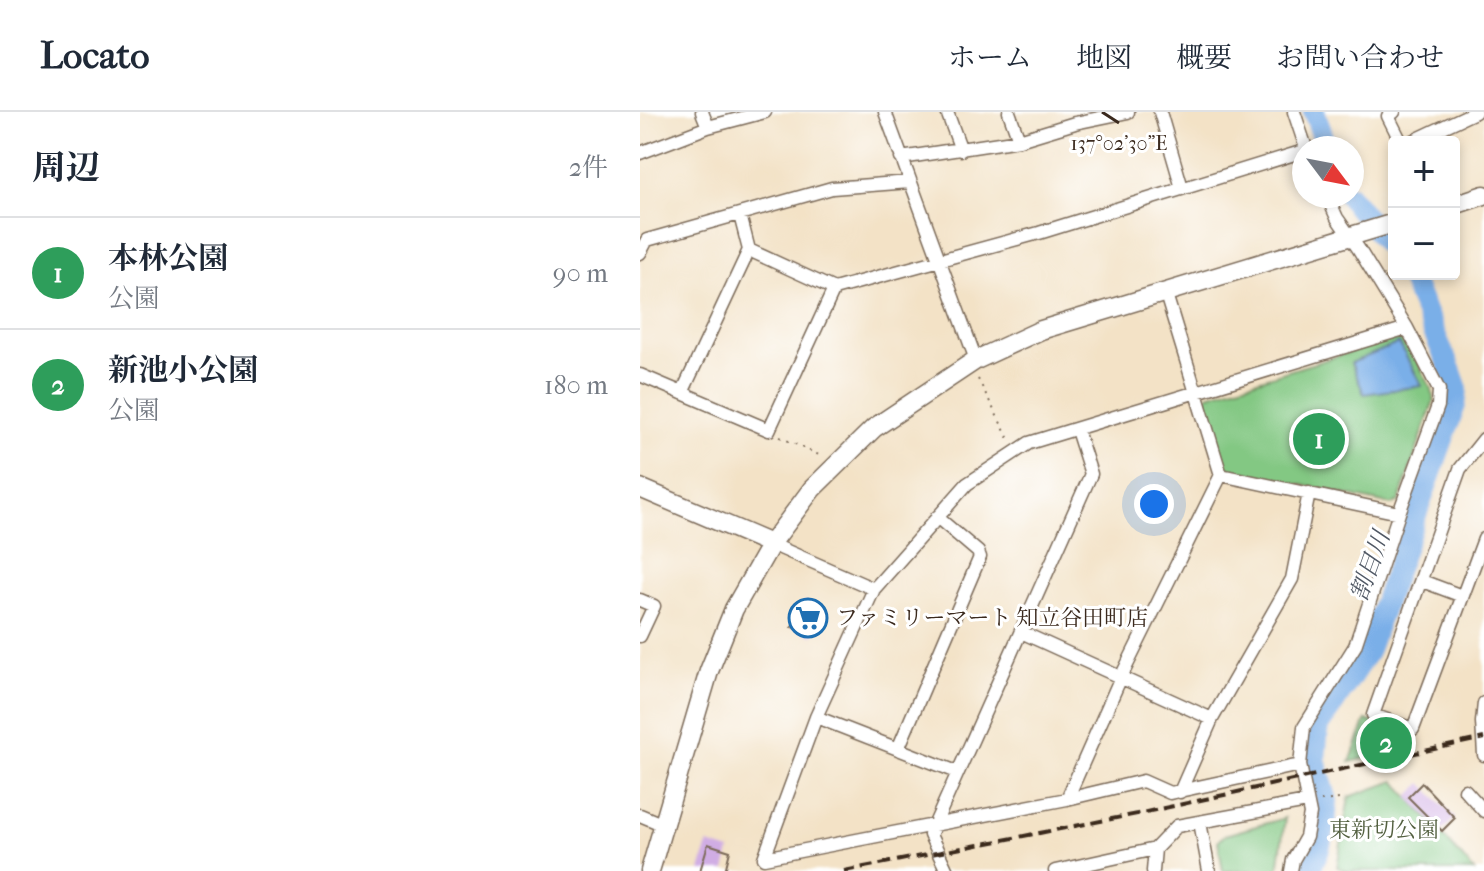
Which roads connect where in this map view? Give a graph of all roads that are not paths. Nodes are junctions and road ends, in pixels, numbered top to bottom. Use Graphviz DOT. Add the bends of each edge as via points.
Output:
graph roads {
  1 [pos="702,112"];
  2 [pos="765,112"];
  3 [pos="885,112"];
  4 [pos="947,112"];
  5 [pos="1009,112"];
  6 [pos="1128,112"];
  7 [pos="1160,112"];
  8 [pos="1294,112"];
  9 [pos="1394,112"];
  10 [pos="1476,112"];
  11 [pos="1484,115"];
  12 [pos="1073,118"];
  13 [pos="1447,118"];
  14 [pos="708,127"];
  15 [pos="1301,136"];
  16 [pos="1398,136"];
  17 [pos="1420,136"];
  18 [pos="1019,140"];
  19 [pos="961,150"];
  20 [pos="640,153"];
  21 [pos="1292,154"];
  22 [pos="901,158"];
  23 [pos="910,182"];
  24 [pos="1182,188"];
  25 [pos="1484,195"];
  26 [pos="1460,203"];
  27 [pos="1332,208"];
  28 [pos="740,215"];
  29 [pos="1388,225"];
  30 [pos="1352,234"];
  31 [pos="749,250"];
  32 [pos="640,253"];
  33 [pos="938,260"];
  34 [pos="834,289"];
  35 [pos="1165,291"];
  36 [pos="1407,328"];
  37 [pos="973,362"];
  38 [pos="640,375"];
  39 [pos="1197,392"];
  40 [pos="682,393"];
  41 [pos="1077,430"];
  42 [pos="1484,439"];
  43 [pos="1221,475"];
  44 [pos="640,488"];
  45 [pos="1309,493"];
  46 [pos="1399,513"];
  47 [pos="937,517"];
  48 [pos="1484,539"];
  49 [pos="771,544"];
  50 [pos="1422,581"];
  51 [pos="874,589"];
  52 [pos="1462,596"];
  53 [pos="640,600"];
  54 [pos="1021,632"];
  55 [pos="640,636"];
  56 [pos="1121,677"];
  57 [pos="1484,703"];
  58 [pos="816,717"];
  59 [pos="1212,719"];
  60 [pos="898,749"];
  61 [pos="1484,755"];
  62 [pos="1300,765"];
  63 [pos="957,772"];
  64 [pos="1465,790"];
  65 [pos="1180,792"];
  66 [pos="1067,799"];
  67 [pos="1307,802"];
  68 [pos="1484,811"];
  69 [pos="640,815"];
  70 [pos="1200,822"];
  71 [pos="935,824"];
  72 [pos="664,825"];
  73 [pos="1155,849"];
  74 [pos="650,871"];
  75 [pos="947,871"];
  76 [pos="1057,871"];
  77 [pos="1153,871"];
  78 [pos="1209,871"];
  79 [pos="1291,871"];
  1 -- 14 [label="street"];
  2 -- 14 [label="street"];
  3 -- 22 [label="street"];
  4 -- 19 [label="street"];
  5 -- 18 [label="street"];
  6 -- 12 [label="street"];
  7 -- 24 [label="street"];
  8 -- 15 [label="street"];
  9 -- 16 [label="street" via="1388,116"];
  10 -- 11 [label="street"];
  10 -- 13 [label="street"];
  12 -- 18 [label="street"];
  13 -- 17 [label="street"];
  14 -- 20 [label="street"];
  18 -- 19 [label="street"];
  19 -- 22 [label="street"];
  21 -- 24 [label="street"];
  22 -- 23 [label="street"];
  23 -- 28 [label="street" via="832,188"];
  23 -- 33 [label="street"];
  24 -- 33 [label="street"];
  25 -- 26 [label="street"];
  27 -- 30 [label="street"];
  28 -- 31 [label="street"];
  28 -- 32 [label="street" via="647,240"];
  29 -- 30 [label="street"];
  30 -- 35 [label="street"];
  30 -- 36 [label="street"];
  31 -- 34 [label="street"];
  31 -- 40 [label="street"];
  33 -- 34 [label="street"];
  33 -- 37 [label="street"];
  34 -- 40 [label="street" via="769,430"];
  35 -- 37 [label="street" via="1041,330"];
  35 -- 39 [label="street"];
  36 -- 39 [label="street"];
  36 -- 46 [label="street" via="1439,398"];
  37 -- 49 [label="street" via="874,428 812,489"];
  38 -- 40 [label="street"];
  39 -- 41 [label="street"];
  39 -- 43 [label="street"];
  41 -- 47 [label="street" via="1029,443 967,484"];
  41 -- 54 [label="street" via="1091,474"];
  42 -- 50 [label="street" via="1460,469"];
  43 -- 45 [label="street"];
  43 -- 56 [label="street"];
  44 -- 49 [label="street"];
  45 -- 46 [label="street"];
  45 -- 59 [label="street" via="1292,579"];
  46 -- 62 [label="street" via="1355,646 1304,727"];
  47 -- 51 [label="street"];
  47 -- 60 [label="street" via="980,557"];
  48 -- 52 [label="street"];
  49 -- 51 [label="street"];
  49 -- 72 [label="street" via="734,609 709,671"];
  50 -- 52 [label="street"];
  50 -- 52 [label="street" via="1373,715 1413,729"];
  51 -- 58 [label="street"];
  53 -- 55 [label="street" via="654,606"];
  54 -- 56 [label="street"];
  54 -- 63 [label="street"];
  56 -- 59 [label="street"];
  56 -- 66 [label="street"];
  57 -- 61 [label="street"];
  58 -- 60 [label="street"];
  58 -- 71 [label="street" via="764,858"];
  59 -- 65 [label="street"];
  60 -- 63 [label="street"];
  62 -- 65 [label="street"];
  62 -- 67 [label="street"];
  63 -- 71 [label="street"];
  64 -- 68 [label="street"];
  65 -- 66 [label="street" via="1143,781"];
  66 -- 71 [label="street"];
  67 -- 70 [label="street"];
  67 -- 79 [label="street" via="1306,837"];
  69 -- 72 [label="street"];
  70 -- 73 [label="street" via="1177,826"];
  70 -- 78 [label="street"];
  71 -- 75 [label="street" via="930,835"];
  72 -- 74 [label="street"];
  73 -- 76 [label="street"];
  73 -- 77 [label="street"];
}
